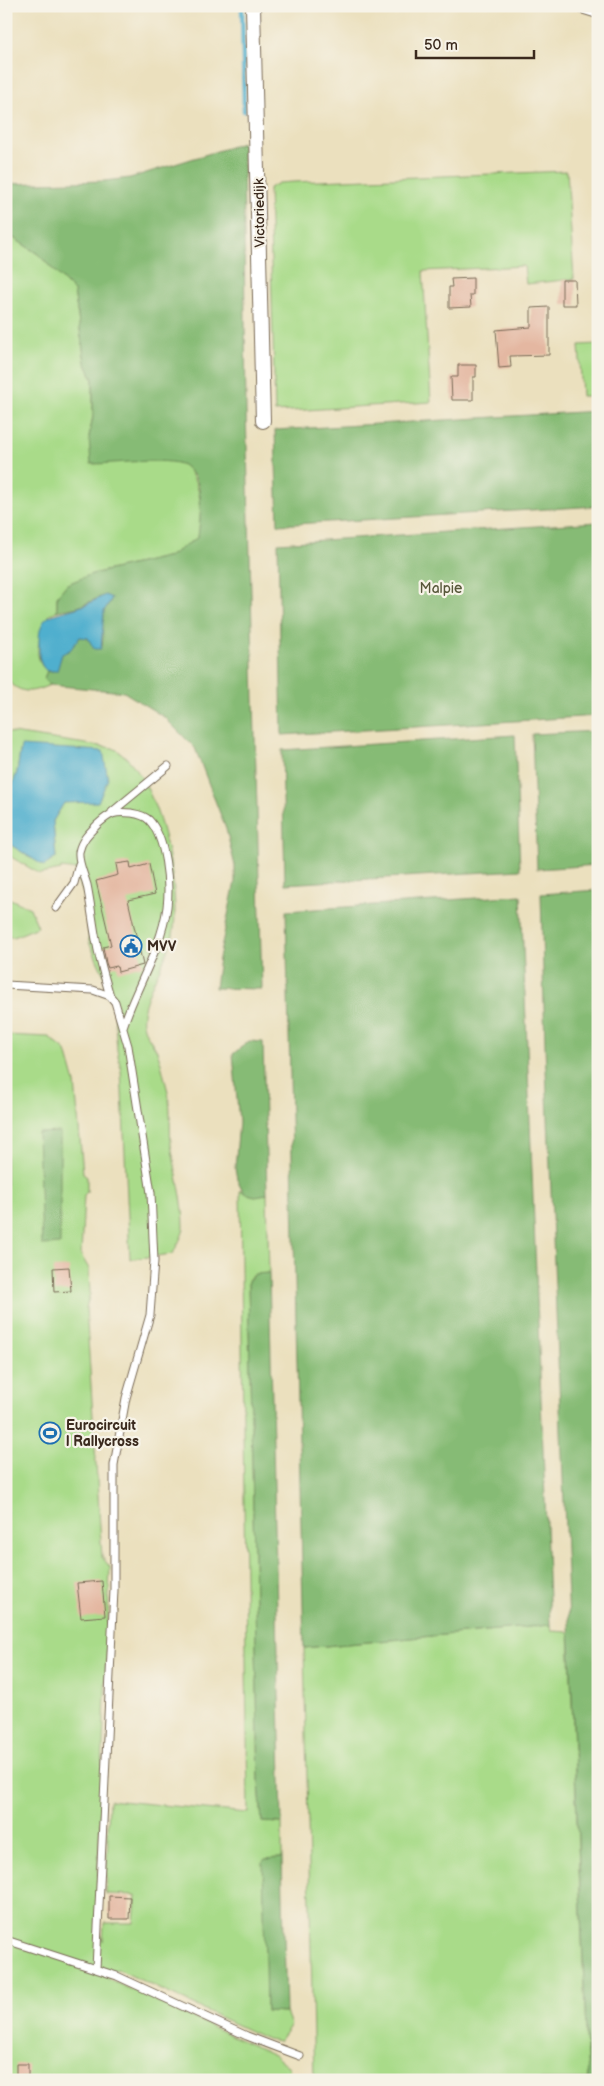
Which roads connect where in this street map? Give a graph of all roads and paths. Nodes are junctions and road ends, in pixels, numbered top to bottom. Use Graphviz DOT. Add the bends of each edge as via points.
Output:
graph roads {
  1 [pos="253,6"];
  2 [pos="582,6"];
  3 [pos="598,11"];
  4 [pos="262,421"];
  5 [pos="168,766"];
  6 [pos="112,813"];
  7 [pos="79,861"];
  8 [pos="56,908"];
  9 [pos="6,985"];
  10 [pos="110,996"];
  11 [pos="123,1028"];
  12 [pos="6,1940"];
  13 [pos="96,1969"];
  14 [pos="300,2056"];
  1 -- 4 [label="street, Victoriedijk"];
  2 -- 3 [label="street"];
  5 -- 6 [label="lane"];
  6 -- 7 [label="lane" via="87,835"];
  6 -- 11 [label="lane" via="130,813 148,819 157,834 167,869 167,906 160,937"];
  7 -- 8 [label="lane" via="74,883"];
  7 -- 10 [label="lane"];
  9 -- 10 [label="lane" via="79,988"];
  10 -- 11 [label="lane" via="118,1008"];
  11 -- 13 [label="lane" via="151,1193 154,1261 150,1315 126,1398 114,1465 114,1590"];
  12 -- 13 [label="lane"];
  13 -- 14 [label="lane"];
}
